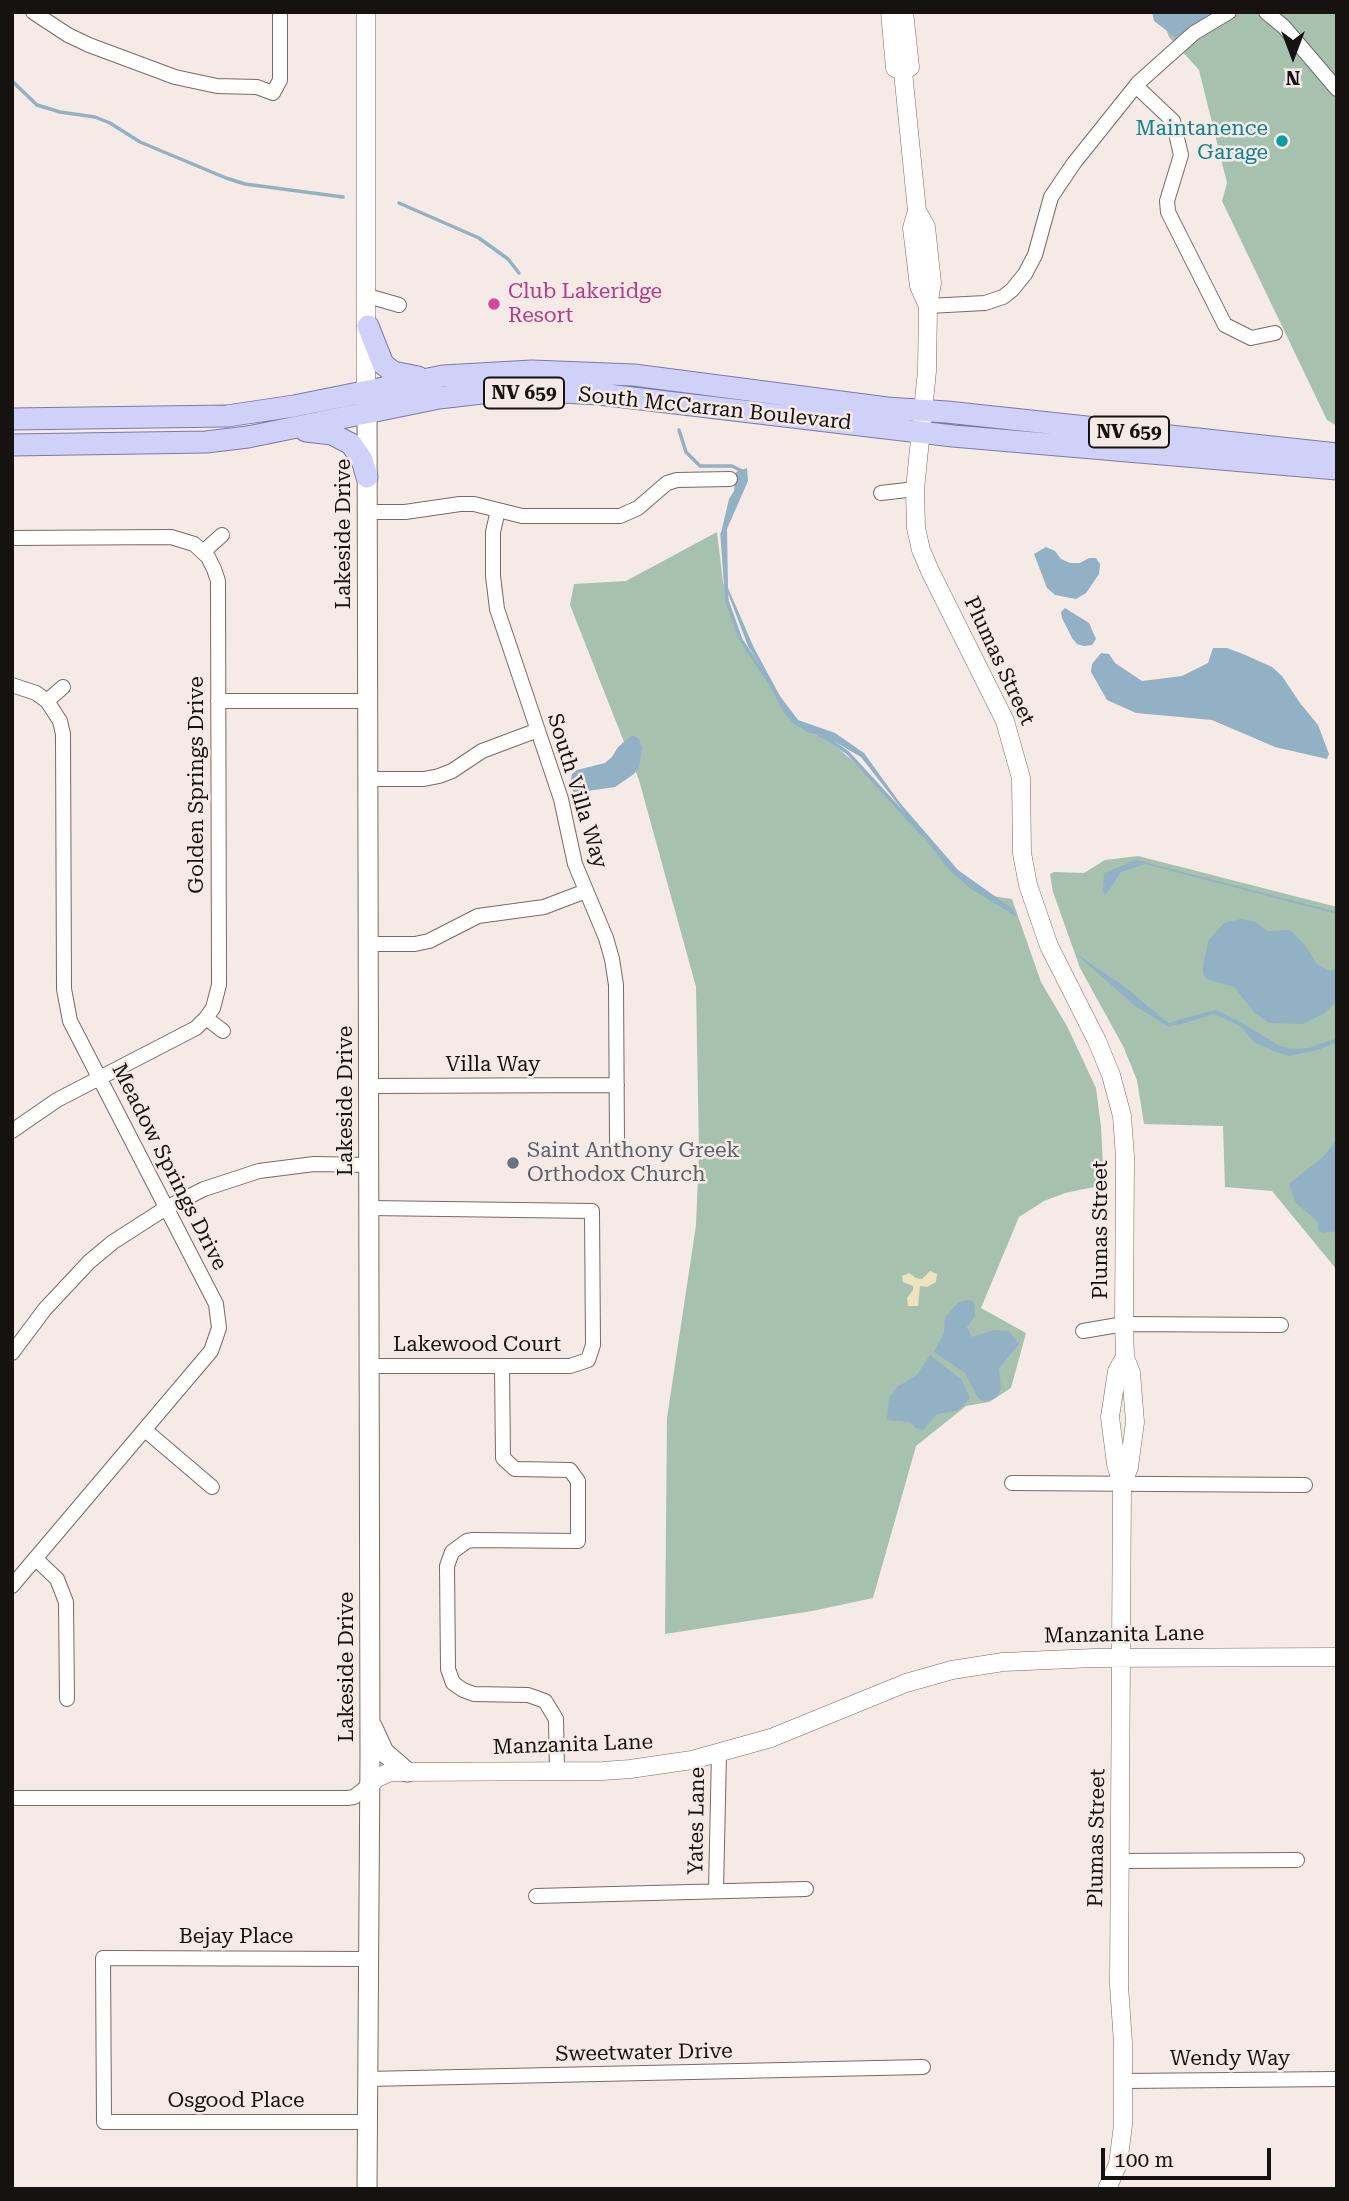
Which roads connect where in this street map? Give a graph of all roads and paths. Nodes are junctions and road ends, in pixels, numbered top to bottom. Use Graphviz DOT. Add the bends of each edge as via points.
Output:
graph roads {
  1 [pos="33,12"];
  2 [pos="279,12"];
  3 [pos="366,12"];
  4 [pos="890,12"];
  5 [pos="904,12"];
  6 [pos="1228,12"];
  7 [pos="1266,12"];
  8 [pos="903,72"];
  9 [pos="1136,86"];
  10 [pos="1337,89"];
  11 [pos="368,296"];
  12 [pos="399,305"];
  13 [pos="928,306"];
  14 [pos="368,326"];
  15 [pos="1275,333"];
  16 [pos="427,379"];
  17 [pos="721,386"];
  18 [pos="599,394"];
  19 [pos="367,402"];
  20 [pos="12,419"];
  21 [pos="921,421"];
  22 [pos="283,430"];
  23 [pos="12,445"];
  24 [pos="1337,453"];
  25 [pos="1337,468"];
  26 [pos="367,477"];
  27 [pos="730,480"];
  28 [pos="915,489"];
  29 [pos="881,493"];
  30 [pos="498,510"];
  31 [pos="367,512"];
  32 [pos="222,535"];
  33 [pos="12,538"];
  34 [pos="203,552"];
  35 [pos="12,685"];
  36 [pos="63,687"];
  37 [pos="47,701"];
  38 [pos="218,701"];
  39 [pos="368,701"];
  40 [pos="538,730"];
  41 [pos="368,779"];
  42 [pos="586,891"];
  43 [pos="369,944"];
  44 [pos="206,1018"];
  45 [pos="223,1031"];
  46 [pos="99,1078"];
  47 [pos="617,1085"];
  48 [pos="369,1086"];
  49 [pos="12,1131"];
  50 [pos="617,1143"];
  51 [pos="369,1165"];
  52 [pos="166,1208"];
  53 [pos="369,1208"];
  54 [pos="1124,1324"];
  55 [pos="1281,1325"];
  56 [pos="1083,1331"];
  57 [pos="12,1353"];
  58 [pos="1125,1357"];
  59 [pos="369,1366"];
  60 [pos="502,1367"];
  61 [pos="145,1430"];
  62 [pos="1012,1483"];
  63 [pos="1122,1485"];
  64 [pos="1305,1485"];
  65 [pos="212,1487"];
  66 [pos="37,1560"];
  67 [pos="12,1586"];
  68 [pos="1337,1657"];
  69 [pos="1122,1658"];
  70 [pos="67,1699"];
  71 [pos="370,1722"];
  72 [pos="719,1754"];
  73 [pos="407,1772"];
  74 [pos="557,1772"];
  75 [pos="369,1785"];
  76 [pos="12,1798"];
  77 [pos="1297,1860"];
  78 [pos="1120,1861"];
  79 [pos="806,1888"];
  80 [pos="716,1890"];
  81 [pos="536,1896"];
  82 [pos="368,1959"];
  83 [pos="923,2067"];
  84 [pos="367,2079"];
  85 [pos="1337,2080"];
  86 [pos="1124,2081"];
  87 [pos="104,2122"];
  88 [pos="367,2122"];
  89 [pos="366,2189"];
  90 [pos="1107,2189"];
  1 -- 2 [label="street" via="89,45 176,77 274,93 280,80"];
  3 -- 11 [label="street, Lakeside Drive"];
  4 -- 8 [label="street, Plumas Street" via="895,68"];
  5 -- 8 [label="street, Plumas Street" via="910,67"];
  6 -- 9 [label="street" via="1194,33"];
  7 -- 10 [label="street"];
  8 -- 13 [label="street, Plumas Street" via="917,211 926,227 932,283"];
  9 -- 13 [label="street" via="1051,197 1035,255 1012,290 985,303"];
  9 -- 15 [label="street" via="1173,121 1181,155 1168,212 1225,325 1251,338"];
  11 -- 12 [label="street"];
  11 -- 14 [label="street, Lakeside Drive"];
  13 -- 21 [label="street, Plumas Street"];
  14 -- 16 [label="main road" via="380,358 390,370"];
  14 -- 19 [label="street, Lakeside Drive"];
  16 -- 17 [label="main road, South McCarran Boulevard / NV 659" via="532,371 624,374"];
  16 -- 19 [label="main road, South McCarran Boulevard / NV 659"];
  17 -- 18 [label="main road" via="708,395 631,389"];
  17 -- 21 [label="main road, South McCarran Boulevard / NV 659"];
  18 -- 19 [label="main road, South McCarran Boulevard / NV 659" via="482,393"];
  18 -- 21 [label="main road, South McCarran Boulevard / NV 659"];
  19 -- 20 [label="main road, South McCarran Boulevard / NV 659" via="227,416"];
  19 -- 22 [label="main road, South McCarran Boulevard / NV 659"];
  19 -- 26 [label="main road, Lakeside Drive"];
  21 -- 24 [label="main road, South McCarran Boulevard / NV 659"];
  21 -- 25 [label="main road, South McCarran Boulevard / NV 659"];
  21 -- 28 [label="street, Plumas Street"];
  22 -- 23 [label="main road, South McCarran Boulevard / NV 659" via="193,442"];
  22 -- 26 [label="main road" via="342,438 358,452"];
  26 -- 31 [label="main road, Lakeside Drive"];
  27 -- 30 [label="street" via="677,480 620,516 522,516"];
  28 -- 29 [label="street"];
  28 -- 54 [label="street, Plumas Street" via="915,528 921,550 1005,721 1021,778 1022,853 1028,885 1049,946 1097,1041 1118,1096 1125,1157"];
  30 -- 31 [label="street" via="460,504"];
  30 -- 40 [label="street, South Villa Way" via="493,532 495,599"];
  31 -- 39 [label="main road, Lakeside Drive"];
  32 -- 34 [label="street"];
  33 -- 34 [label="street" via="171,537"];
  34 -- 38 [label="street, Golden Springs Drive" via="218,581"];
  35 -- 37 [label="street"];
  36 -- 37 [label="street"];
  37 -- 46 [label="street, Meadow Springs Drive" via="63,734 65,1005"];
  38 -- 39 [label="street"];
  38 -- 44 [label="street, Golden Springs Drive" via="219,985 214,1008"];
  39 -- 41 [label="main road, Lakeside Drive"];
  40 -- 41 [label="street" via="482,751 439,776"];
  40 -- 42 [label="street, South Villa Way"];
  41 -- 43 [label="main road, Lakeside Drive"];
  42 -- 43 [label="street" via="544,906 478,916 429,941"];
  42 -- 47 [label="street, South Villa Way" via="606,938 616,985"];
  43 -- 48 [label="main road, Lakeside Drive"];
  44 -- 45 [label="street"];
  44 -- 46 [label="street"];
  46 -- 49 [label="street"];
  46 -- 52 [label="street, Meadow Springs Drive"];
  47 -- 48 [label="street, Villa Way"];
  47 -- 50 [label="street, South Villa Way"];
  48 -- 51 [label="main road, Lakeside Drive"];
  51 -- 52 [label="street" via="314,1164 259,1171 204,1189"];
  51 -- 53 [label="main road, Lakeside Drive"];
  52 -- 57 [label="street" via="89,1262 44,1309"];
  52 -- 61 [label="street, Meadow Springs Drive" via="216,1304 219,1328 211,1351"];
  53 -- 59 [label="main road, Lakeside Drive"];
  53 -- 60 [label="street, Lakewood Court" via="592,1211 593,1346 588,1360 570,1366"];
  54 -- 55 [label="street"];
  54 -- 56 [label="street"];
  54 -- 58 [label="street, Plumas Street"];
  58 -- 63 [label="street, Plumas Street" via="1135,1422"];
  58 -- 63 [label="street, Plumas Street" via="1117,1371 1110,1417"];
  59 -- 60 [label="street, Lakewood Court"];
  59 -- 71 [label="main road, Lakeside Drive"];
  60 -- 74 [label="street" via="503,1458 515,1469 570,1470 578,1481 578,1541 473,1540 452,1552 447,1566 448,1670 453,1683 474,1694 528,1695 545,1701 556,1719"];
  61 -- 65 [label="street"];
  61 -- 66 [label="street, Meadow Springs Drive"];
  62 -- 63 [label="street"];
  63 -- 64 [label="street"];
  63 -- 69 [label="street, Plumas Street"];
  66 -- 67 [label="street, Meadow Springs Drive"];
  66 -- 70 [label="street" via="57,1579 66,1602"];
  68 -- 69 [label="street, Manzanita Lane"];
  69 -- 72 [label="street, Manzanita Lane" via="1030,1659 952,1670"];
  69 -- 78 [label="street, Plumas Street"];
  71 -- 73 [label="main road" via="384,1752"];
  71 -- 75 [label="main road, Lakeside Drive"];
  72 -- 74 [label="street, Manzanita Lane" via="631,1769"];
  72 -- 80 [label="street, Yates Lane"];
  73 -- 74 [label="street, Manzanita Lane"];
  73 -- 75 [label="street, Manzanita Lane" via="385,1774"];
  75 -- 76 [label="street, Manzanita Lane" via="347,1798"];
  75 -- 82 [label="main road, Lakeside Drive"];
  77 -- 78 [label="street"];
  78 -- 86 [label="street, Plumas Street"];
  79 -- 80 [label="street, Yates Lane"];
  80 -- 81 [label="street, Yates Lane"];
  82 -- 84 [label="main road, Lakeside Drive"];
  82 -- 87 [label="street, Bejay Place" via="103,1958"];
  83 -- 84 [label="street, Sweetwater Drive"];
  84 -- 88 [label="main road, Lakeside Drive"];
  85 -- 86 [label="street, Wendy Way"];
  86 -- 90 [label="street, Plumas Street" via="1122,2147"];
  87 -- 88 [label="street, Osgood Place"];
  88 -- 89 [label="main road, Lakeside Drive"];
}
